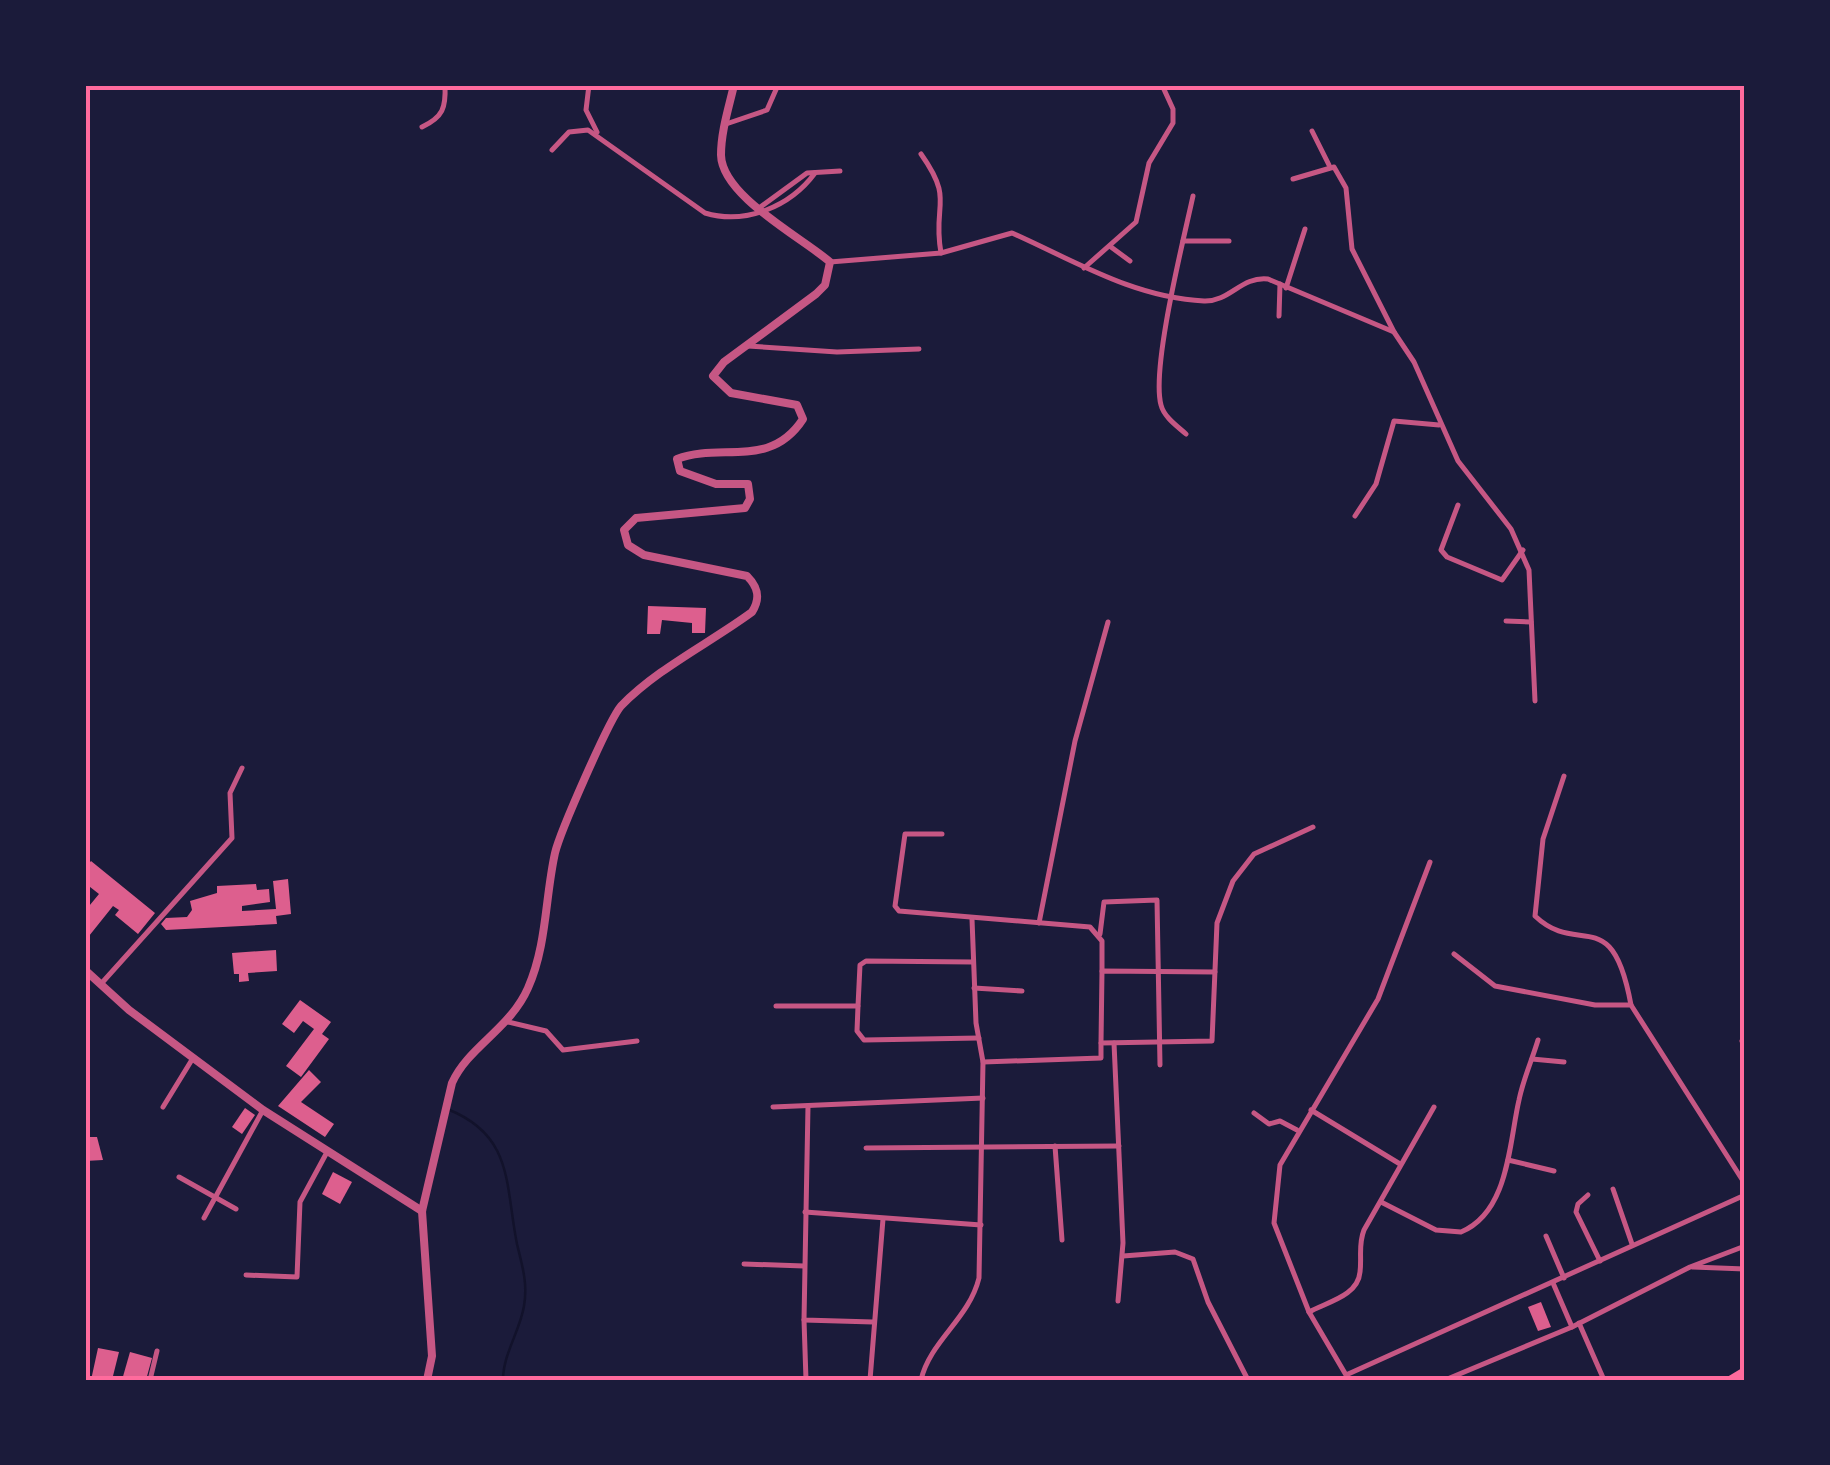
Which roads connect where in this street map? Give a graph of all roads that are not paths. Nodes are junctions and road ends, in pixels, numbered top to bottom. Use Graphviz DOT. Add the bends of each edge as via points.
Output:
graph roads {
  1 [pos="444,85"];
  2 [pos="588,85"];
  3 [pos="734,85"];
  4 [pos="778,85"];
  5 [pos="1162,85"];
  6 [pos="724,125"];
  7 [pos="422,126"];
  8 [pos="1312,131"];
  9 [pos="598,135"];
  10 [pos="552,150"];
  11 [pos="921,154"];
  12 [pos="1329,166"];
  13 [pos="840,170"];
  14 [pos="1292,180"];
  15 [pos="1192,196"];
  16 [pos="761,212"];
  17 [pos="1305,229"];
  18 [pos="1183,241"];
  19 [pos="1229,241"];
  20 [pos="1111,247"];
  21 [pos="941,253"];
  22 [pos="1130,261"];
  23 [pos="830,262"];
  24 [pos="1084,268"];
  25 [pos="1283,286"];
  26 [pos="1171,297"];
  27 [pos="1279,316"];
  28 [pos="1394,332"];
  29 [pos="745,346"];
  30 [pos="919,349"];
  31 [pos="1439,425"];
  32 [pos="1186,434"];
  33 [pos="1458,505"];
  34 [pos="1356,516"];
  35 [pos="1522,550"];
  36 [pos="1506,621"];
  37 [pos="1108,622"];
  38 [pos="1531,622"];
  39 [pos="1534,701"];
  40 [pos="242,768"];
  41 [pos="1564,776"];
  42 [pos="1313,827"];
  43 [pos="942,834"];
  44 [pos="1430,862"];
  45 [pos="972,919"];
  46 [pos="1039,923"];
  47 [pos="1100,934"];
  48 [pos="1454,954"];
  49 [pos="973,962"];
  50 [pos="85,970"];
  51 [pos="1102,972"];
  52 [pos="1159,972"];
  53 [pos="1215,972"];
  54 [pos="100,985"];
  55 [pos="974,988"];
  56 [pos="1022,990"];
  57 [pos="1631,1005"];
  58 [pos="776,1006"];
  59 [pos="858,1006"];
  60 [pos="508,1022"];
  61 [pos="979,1038"];
  62 [pos="1538,1040"];
  63 [pos="637,1041"];
  64 [pos="1101,1043"];
  65 [pos="1114,1043"];
  66 [pos="1159,1044"];
  67 [pos="193,1058"];
  68 [pos="1101,1058"];
  69 [pos="1114,1058"];
  70 [pos="1532,1058"];
  71 [pos="983,1062"];
  72 [pos="1564,1062"];
  73 [pos="1160,1065"];
  74 [pos="983,1098"];
  75 [pos="808,1106"];
  76 [pos="163,1107"];
  77 [pos="773,1107"];
  78 [pos="1434,1107"];
  79 [pos="264,1110"];
  80 [pos="1311,1110"];
  81 [pos="1254,1112"];
  82 [pos="1297,1130"];
  83 [pos="1055,1146"];
  84 [pos="1119,1146"];
  85 [pos="982,1147"];
  86 [pos="866,1148"];
  87 [pos="326,1154"];
  88 [pos="1508,1160"];
  89 [pos="1400,1164"];
  90 [pos="1742,1169"];
  91 [pos="1554,1171"];
  92 [pos="179,1177"];
  93 [pos="1745,1184"];
  94 [pos="1614,1189"];
  95 [pos="1588,1195"];
  96 [pos="1745,1195"];
  97 [pos="216,1196"];
  98 [pos="1380,1202"];
  99 [pos="236,1208"];
  100 [pos="422,1211"];
  101 [pos="805,1212"];
  102 [pos="204,1218"];
  103 [pos="884,1218"];
  104 [pos="981,1225"];
  105 [pos="1546,1236"];
  106 [pos="1062,1240"];
  107 [pos="1632,1244"];
  108 [pos="1745,1246"];
  109 [pos="1123,1256"];
  110 [pos="1600,1260"];
  111 [pos="744,1264"];
  112 [pos="804,1266"];
  113 [pos="1690,1267"];
  114 [pos="1745,1269"];
  115 [pos="246,1274"];
  116 [pos="1564,1278"];
  117 [pos="1553,1283"];
  118 [pos="1118,1302"];
  119 [pos="1309,1312"];
  120 [pos="804,1320"];
  121 [pos="873,1322"];
  122 [pos="1575,1325"];
  123 [pos="157,1352"];
  124 [pos="1745,1371"];
  125 [pos="1345,1378"];
  126 [pos="150,1380"];
  127 [pos="427,1380"];
  128 [pos="806,1380"];
  129 [pos="870,1380"];
  130 [pos="921,1380"];
  131 [pos="1248,1380"];
  132 [pos="1445,1380"];
  133 [pos="1604,1380"];
  134 [pos="1730,1380"];
  1 -- 7 [label="street" via="443,110"];
  2 -- 9 [label="street" via="586,110"];
  3 -- 6 [label="street"];
  4 -- 6 [label="street" via="767,110"];
  5 -- 20 [label="street" via="1173,124 1150,164 1136,222"];
  6 -- 16 [label="street" via="725,174"];
  8 -- 12 [label="street"];
  9 -- 10 [label="street" via="577,130"];
  9 -- 16 [label="street" via="705,213 725,219"];
  11 -- 21 [label="street" via="942,186"];
  12 -- 14 [label="street"];
  12 -- 28 [label="street" via="1346,188 1357,264"];
  13 -- 16 [label="street" via="814,173"];
  15 -- 18 [label="street"];
  16 -- 23 [label="street"];
  17 -- 25 [label="street"];
  18 -- 19 [label="street"];
  18 -- 26 [label="street"];
  20 -- 22 [label="street"];
  20 -- 24 [label="street"];
  21 -- 23 [label="street"];
  21 -- 24 [label="street" via="1012,232"];
  23 -- 29 [label="street" via="816,294"];
  24 -- 26 [label="street"];
  25 -- 26 [label="street" via="1254,278 1214,300"];
  25 -- 27 [label="street"];
  25 -- 28 [label="street"];
  26 -- 32 [label="street" via="1160,402"];
  28 -- 31 [label="street"];
  29 -- 30 [label="street"];
  29 -- 60 [label="street" via="715,372 714,382 731,393 798,405 802,422 754,452 676,459 680,471 707,482 748,484 745,508 636,518 623,536 644,555 747,576 758,603 616,712 558,841 537,966"];
  31 -- 34 [label="street" via="1394,421 1376,484"];
  31 -- 35 [label="street"];
  33 -- 35 [label="street" via="1442,550 1446,557 1502,580"];
  35 -- 38 [label="street"];
  36 -- 38 [label="street"];
  37 -- 46 [label="street"];
  38 -- 39 [label="street"];
  40 -- 54 [label="street" via="230,792 232,838"];
  41 -- 57 [label="street" via="1543,839 1535,916 1598,936 1609,946"];
  42 -- 53 [label="street" via="1269,845 1240,867 1219,912"];
  43 -- 45 [label="street" via="905,834 896,906 905,913"];
  44 -- 80 [label="street" via="1378,999"];
  45 -- 46 [label="street"];
  45 -- 49 [label="street"];
  46 -- 47 [label="street" via="1090,927"];
  47 -- 51 [label="street"];
  47 -- 52 [label="street" via="1104,902 1157,900"];
  48 -- 57 [label="street" via="1494,986"];
  49 -- 55 [label="street"];
  49 -- 59 [label="street" via="863,962"];
  50 -- 54 [label="street"];
  51 -- 52 [label="street"];
  51 -- 64 [label="street"];
  52 -- 53 [label="street"];
  52 -- 66 [label="street"];
  53 -- 66 [label="street" via="1212,1040"];
  54 -- 67 [label="street"];
  55 -- 56 [label="street"];
  55 -- 61 [label="street"];
  57 -- 90 [label="street"];
  58 -- 59 [label="street"];
  59 -- 61 [label="street" via="857,1031 864,1040"];
  60 -- 63 [label="street" via="546,1031 563,1050"];
  60 -- 100 [label="street" via="452,1083"];
  61 -- 71 [label="street"];
  62 -- 70 [label="street"];
  64 -- 65 [label="street"];
  64 -- 68 [label="street"];
  65 -- 66 [label="street"];
  65 -- 69 [label="street"];
  66 -- 73 [label="street"];
  67 -- 76 [label="street"];
  67 -- 79 [label="street"];
  68 -- 69 [label="street"];
  68 -- 71 [label="street"];
  69 -- 84 [label="street"];
  70 -- 72 [label="street"];
  70 -- 88 [label="street"];
  71 -- 74 [label="street"];
  74 -- 75 [label="street"];
  74 -- 85 [label="street"];
  75 -- 77 [label="street"];
  75 -- 101 [label="street"];
  78 -- 89 [label="street"];
  79 -- 87 [label="street"];
  79 -- 97 [label="street"];
  80 -- 82 [label="street"];
  80 -- 89 [label="street"];
  81 -- 82 [label="street" via="1269,1124 1280,1121"];
  82 -- 119 [label="street" via="1280,1164 1273,1215"];
  83 -- 84 [label="street"];
  83 -- 85 [label="street"];
  83 -- 106 [label="street"];
  84 -- 109 [label="street"];
  85 -- 86 [label="street"];
  85 -- 104 [label="street"];
  87 -- 100 [label="street"];
  87 -- 115 [label="street" via="300,1202 296,1277"];
  88 -- 91 [label="street"];
  88 -- 98 [label="street" via="1490,1205 1461,1232 1436,1230"];
  89 -- 98 [label="street"];
  90 -- 93 [label="street"];
  92 -- 97 [label="street"];
  94 -- 107 [label="street"];
  95 -- 110 [label="street" via="1576,1212"];
  96 -- 107 [label="street"];
  97 -- 99 [label="street"];
  97 -- 102 [label="street"];
  98 -- 119 [label="street" via="1361,1238 1354,1289"];
  100 -- 127 [label="street" via="432,1356"];
  101 -- 103 [label="street"];
  101 -- 112 [label="street"];
  103 -- 104 [label="street"];
  103 -- 121 [label="street"];
  104 -- 130 [label="street" via="975,1296"];
  105 -- 116 [label="street"];
  107 -- 110 [label="street"];
  108 -- 113 [label="street"];
  109 -- 118 [label="street"];
  109 -- 131 [label="street" via="1175,1252 1192,1259"];
  110 -- 116 [label="street"];
  111 -- 112 [label="street"];
  112 -- 120 [label="street"];
  113 -- 114 [label="street"];
  113 -- 122 [label="street"];
  116 -- 117 [label="street"];
  117 -- 122 [label="street"];
  117 -- 125 [label="street"];
  119 -- 125 [label="street"];
  120 -- 121 [label="street"];
  120 -- 128 [label="street"];
  121 -- 129 [label="street"];
  122 -- 132 [label="street"];
  122 -- 133 [label="street"];
  123 -- 126 [label="street"];
  124 -- 134 [label="main road"];
}
